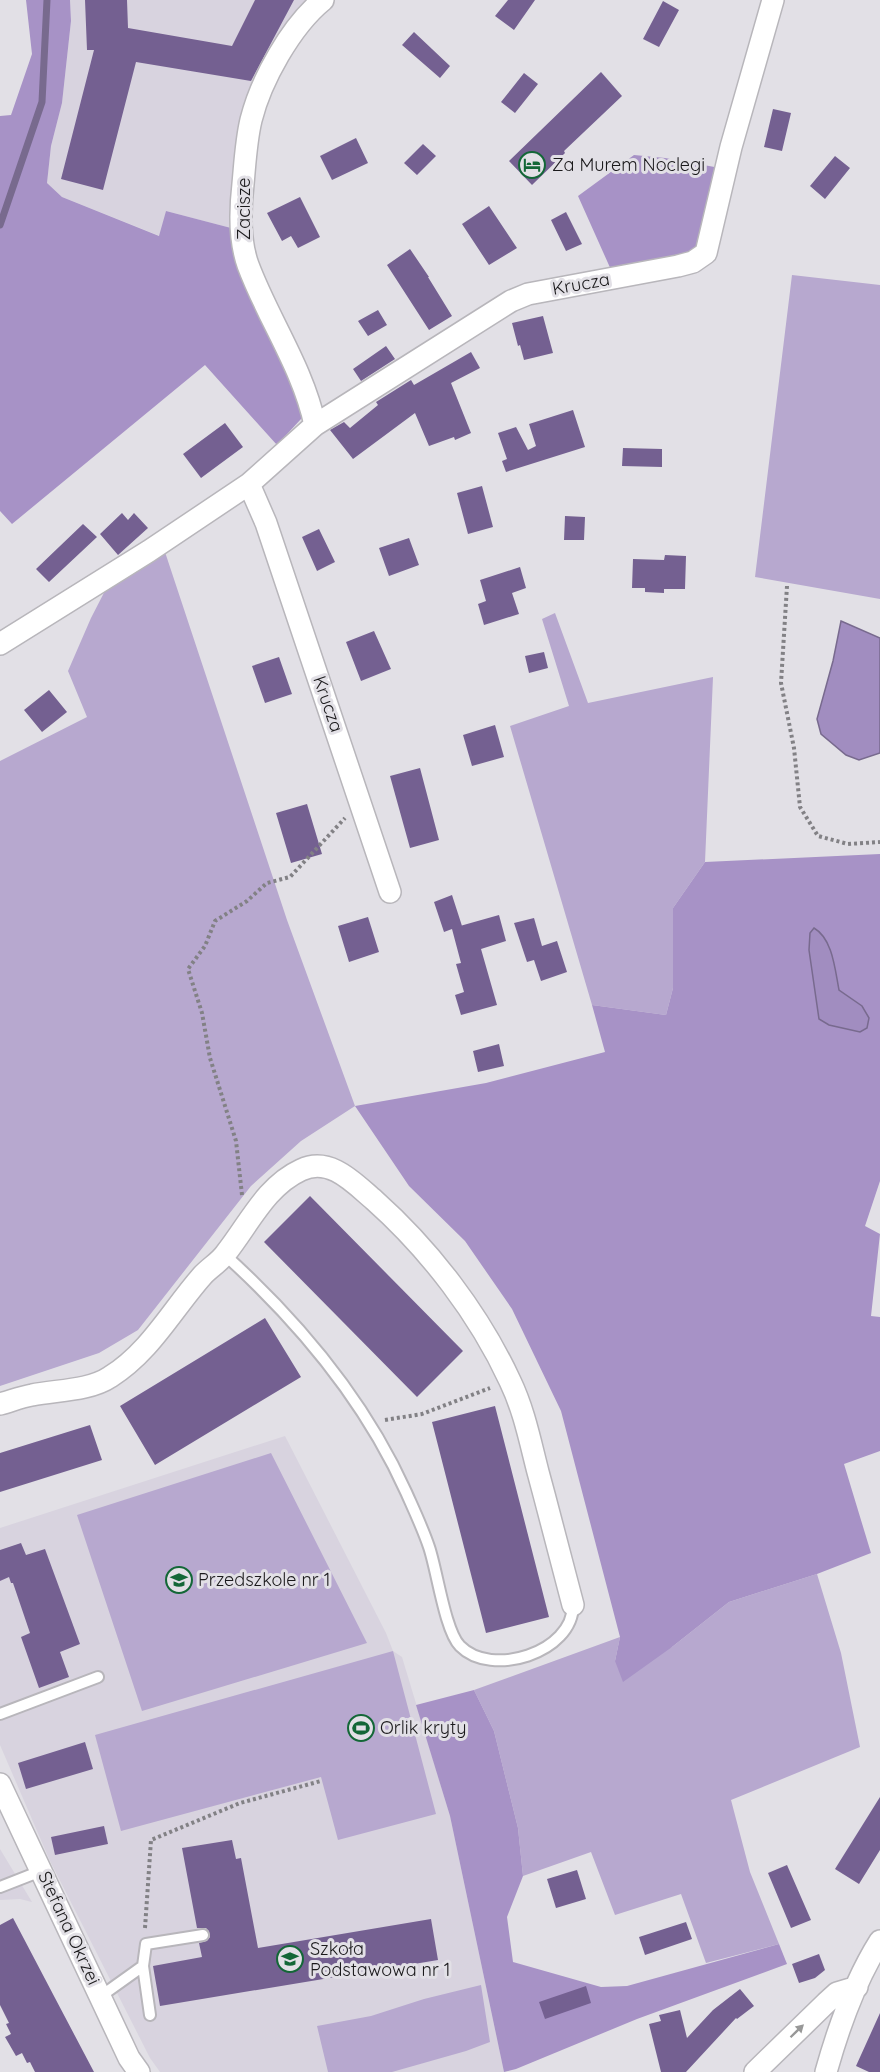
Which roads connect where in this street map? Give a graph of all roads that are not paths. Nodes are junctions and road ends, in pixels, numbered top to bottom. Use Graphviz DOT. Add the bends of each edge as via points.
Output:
graph roads {
  1 [pos="323,0"];
  2 [pos="772,0"];
  3 [pos="315,425"];
  4 [pos="249,484"];
  5 [pos="0,644"];
  6 [pos="390,892"];
  7 [pos="225,1256"];
  8 [pos="0,1404"];
  9 [pos="573,1605"];
  10 [pos="98,1677"];
  11 [pos="0,1714"];
  12 [pos="1,1787"];
  13 [pos="7,1816"];
  14 [pos="41,1871"];
  15 [pos="0,1887"];
  16 [pos="203,1935"];
  17 [pos="876,1954"];
  18 [pos="143,1966"];
  19 [pos="857,1987"];
  20 [pos="101,1996"];
  21 [pos="150,2015"];
  22 [pos="139,2072"];
  23 [pos="755,2072"];
  24 [pos="826,2072"];
  1 -- 3 [label="street, Zacisze" via="295,28 261,91 251,120 241,201 248,265 308,397"];
  2 -- 3 [label="street, Krucza" via="706,253 678,266 528,294 511,301"];
  3 -- 4 [label="street, Krucza"];
  4 -- 5 [label="street, Krucza"];
  4 -- 6 [label="street, Krucza" via="266,523"];
  7 -- 8 [label="street" via="203,1275 146,1347 108,1379"];
  7 -- 9 [label="lane" via="289,1317 338,1377 368,1422 429,1546 450,1632 461,1647 475,1657 522,1657 546,1648 565,1633"];
  7 -- 9 [label="street" via="257,1208 284,1180 302,1169 318,1165 344,1173 389,1214 448,1278 510,1381 523,1415"];
  10 -- 11 [label="lane"];
  12 -- 13 [label="street, Stefana Okrzei"];
  13 -- 14 [label="street, Stefana Okrzei"];
  14 -- 15 [label="lane"];
  14 -- 20 [label="street, Stefana Okrzei"];
  16 -- 18 [label="lane" via="146,1944"];
  17 -- 19 [label="street"];
  18 -- 20 [label="lane"];
  18 -- 21 [label="lane"];
  23 -- 19 [label="street, one-way" via="831,1998"];
  19 -- 24 [label="street"];
  20 -- 22 [label="street, Stefana Okrzei"];
}
